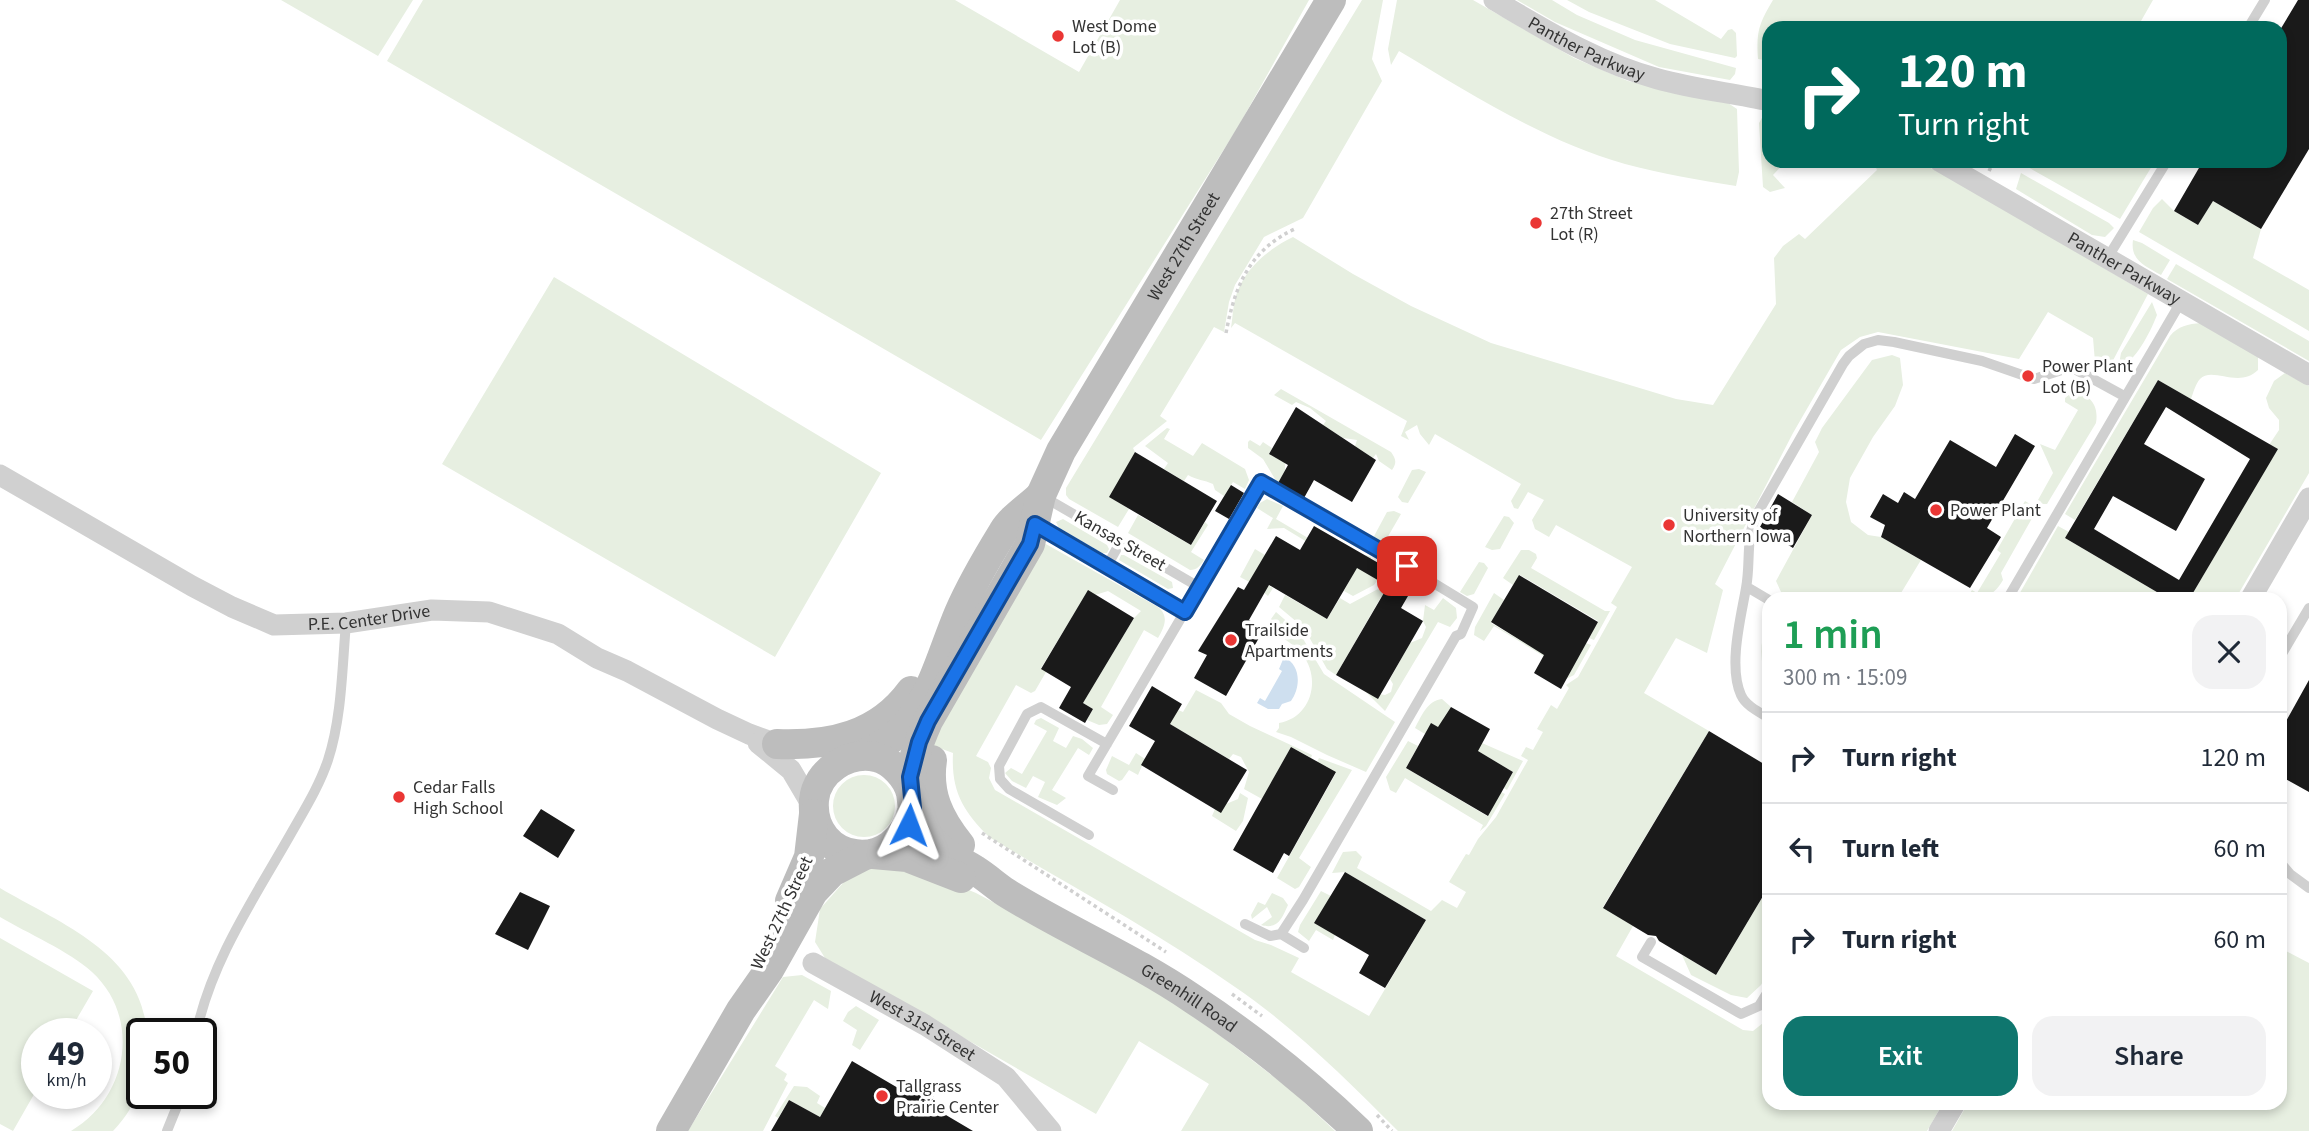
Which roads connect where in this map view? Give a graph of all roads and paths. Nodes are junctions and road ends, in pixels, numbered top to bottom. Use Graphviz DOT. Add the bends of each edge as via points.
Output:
graph roads {
  1 [pos="1331,0"];
  2 [pos="1494,0"];
  3 [pos="2264,0"];
  4 [pos="2252,21"];
  5 [pos="1762,100"];
  6 [pos="1951,168"];
  7 [pos="2163,168"];
  8 [pos="1297,228"];
  9 [pos="2108,257"];
  10 [pos="2182,300"];
  11 [pos="1226,333"];
  12 [pos="2309,375"];
  13 [pos="2124,396"];
  14 [pos="0,475"];
  15 [pos="1041,495"];
  16 [pos="2309,498"];
  17 [pos="1027,520"];
  18 [pos="1121,541"];
  19 [pos="1107,566"];
  20 [pos="1199,587"];
  21 [pos="1746,587"];
  22 [pos="2011,592"];
  23 [pos="2254,592"];
  24 [pos="1762,596"];
  25 [pos="2309,608"];
  26 [pos="960,610"];
  27 [pos="1185,612"];
  28 [pos="346,623"];
  29 [pos="2287,645"];
  30 [pos="955,677"];
  31 [pos="1762,714"];
  32 [pos="749,734"];
  33 [pos="777,744"];
  34 [pos="1107,744"];
  35 [pos="855,757"];
  36 [pos="1113,790"];
  37 [pos="912,800"];
  38 [pos="814,812"];
  39 [pos="978,830"];
  40 [pos="1089,835"];
  41 [pos="869,855"];
  42 [pos="975,870"];
  43 [pos="2287,870"];
  44 [pos="2309,888"];
  45 [pos="1004,891"];
  46 [pos="1245,925"];
  47 [pos="1280,934"];
  48 [pos="1651,942"];
  49 [pos="1304,948"];
  50 [pos="1171,955"];
  51 [pos="813,963"];
  52 [pos="1228,992"];
  53 [pos="1762,1001"];
  54 [pos="741,1010"];
  55 [pos="199,1018"];
  56 [pos="1271,1024"];
  57 [pos="176,1109"];
  58 [pos="1951,1110"];
  59 [pos="1366,1122"];
  60 [pos="167,1131"];
  61 [pos="671,1131"];
  62 [pos="1051,1131"];
  63 [pos="1392,1131"];
  64 [pos="1939,1131"];
  1 -- 15 [label="main road, West 27th Street" via="1061,451"];
  2 -- 5 [label="street, Panther Parkway" via="1574,48 1618,66"];
  3 -- 4 [label="lane"];
  6 -- 9 [label="street, Panther Parkway"];
  7 -- 9 [label="lane"];
  8 -- 11 [label="path" via="1270,244 1250,266 1234,294"];
  9 -- 10 [label="street, Panther Parkway"];
  10 -- 12 [label="street, Panther Parkway"];
  10 -- 13 [label="lane"];
  13 -- 21 [label="lane" via="2071,367 2034,379 1982,361 1894,342 1864,344 1838,371 1751,526"];
  13 -- 22 [label="lane"];
  14 -- 28 [label="street, P.E. Center Drive" via="192,586 274,625"];
  15 -- 17 [label="main road, West 27th Street"];
  15 -- 18 [label="lane, Kansas Street"];
  16 -- 23 [label="street"];
  17 -- 19 [label="lane"];
  17 -- 26 [label="main road, West 27th Street" via="1004,529"];
  17 -- 30 [label="main road, West 27th Street" via="1030,544"];
  18 -- 19 [label="lane"];
  18 -- 20 [label="lane, Kansas Street"];
  19 -- 27 [label="lane"];
  20 -- 27 [label="lane"];
  20 -- 47 [label="lane" via="1261,482 1473,607"];
  21 -- 24 [label="lane"];
  21 -- 31 [label="lane" via="1739,617 1737,682 1747,704"];
  25 -- 29 [label="lane"];
  26 -- 33 [label="main road" via="910,693 884,719 842,740"];
  26 -- 35 [label="main road, West 27th Street" via="913,718 881,747"];
  27 -- 34 [label="lane"];
  28 -- 32 [label="street, P.E. Center Drive" via="432,610 489,612 558,634"];
  28 -- 55 [label="lane" via="328,760 217,966"];
  30 -- 37 [label="main road, West 27th Street" via="919,742 910,777"];
  30 -- 42 [label="main road" via="932,763 931,792 943,823"];
  32 -- 33 [label="street, P.E. Center Drive"];
  32 -- 38 [label="street, P.E. Center Drive" via="791,769"];
  33 -- 35 [label="street, P.E. Center Drive"];
  34 -- 36 [label="lane" via="1088,776"];
  34 -- 40 [label="lane" via="1041,707 1027,714 999,766 1000,779 1009,789"];
  35 -- 37 [label="main road" via="876,757 891,764 904,776"];
  35 -- 38 [label="main road" via="829,770 819,783"];
  37 -- 41 [label="main road" via="909,825 900,839"];
  37 -- 42 [label="main road, Greenhill Road" via="925,831 940,849"];
  38 -- 41 [label="main road" via="829,842 842,850"];
  38 -- 54 [label="main road, West 27th Street" via="805,872 757,965"];
  39 -- 50 [label="path"];
  41 -- 45 [label="main road, Greenhill Road" via="907,857"];
  41 -- 54 [label="main road, West 27th Street" via="832,872 813,892"];
  42 -- 45 [label="main road, Greenhill Road"];
  43 -- 44 [label="lane"];
  45 -- 59 [label="main road, Greenhill Road" via="1192,998"];
  46 -- 47 [label="lane" via="1270,936"];
  47 -- 49 [label="lane"];
  48 -- 53 [label="lane" via="1642,957 1741,1014"];
  51 -- 62 [label="street, West 31st Street" via="925,1025 1006,1077"];
  52 -- 56 [label="path"];
  54 -- 61 [label="main road, West 27th Street"];
  57 -- 60 [label="lane"];
  58 -- 64 [label="street"];
  59 -- 63 [label="path"];
}
